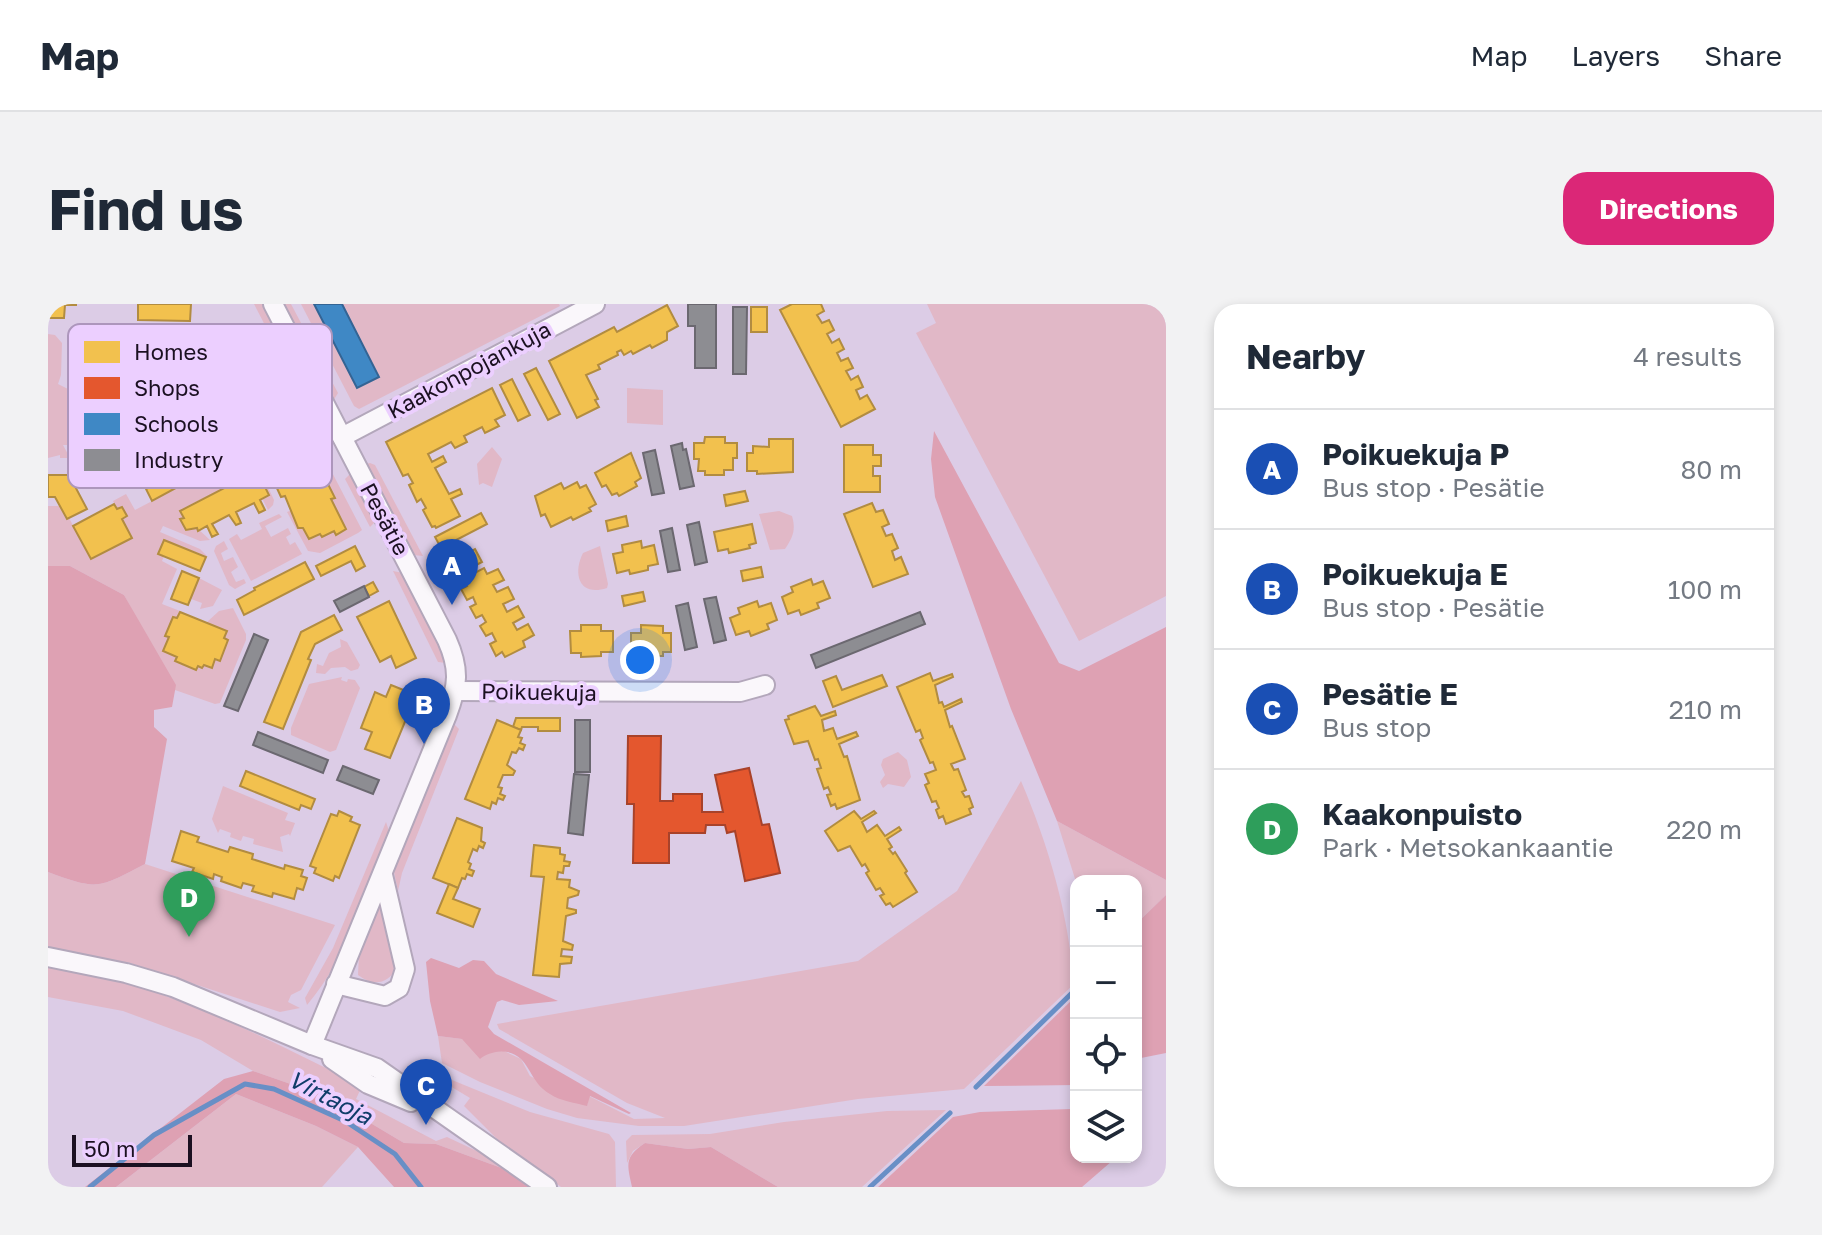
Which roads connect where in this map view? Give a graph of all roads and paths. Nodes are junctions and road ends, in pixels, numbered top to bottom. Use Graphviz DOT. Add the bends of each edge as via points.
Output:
graph roads {
  1 [pos="273,304"];
  2 [pos="595,304"];
  3 [pos="283,324"];
  4 [pos="332,418"];
  5 [pos="342,437"];
  6 [pos="765,685"];
  7 [pos="456,691"];
  8 [pos="383,875"];
  9 [pos="48,957"];
  10 [pos="336,984"];
  11 [pos="312,1045"];
  12 [pos="547,1187"];
  1 -- 3 [label="street, Pesätie"];
  2 -- 5 [label="street, Kaakonpojankuja"];
  4 -- 5 [label="street, Pesätie"];
  5 -- 7 [label="street, Pesätie" via="447,640 456,666"];
  6 -- 7 [label="street, Poikuekuja" via="740,692"];
  7 -- 8 [label="street, Pesätie"];
  8 -- 10 [label="street, Pesätie"];
  8 -- 10 [label="street" via="405,969 399,988 385,996"];
  9 -- 11 [label="street" via="173,987"];
  10 -- 11 [label="street, Pesätie"];
  11 -- 12 [label="street" via="368,1084 443,1115"];
}
